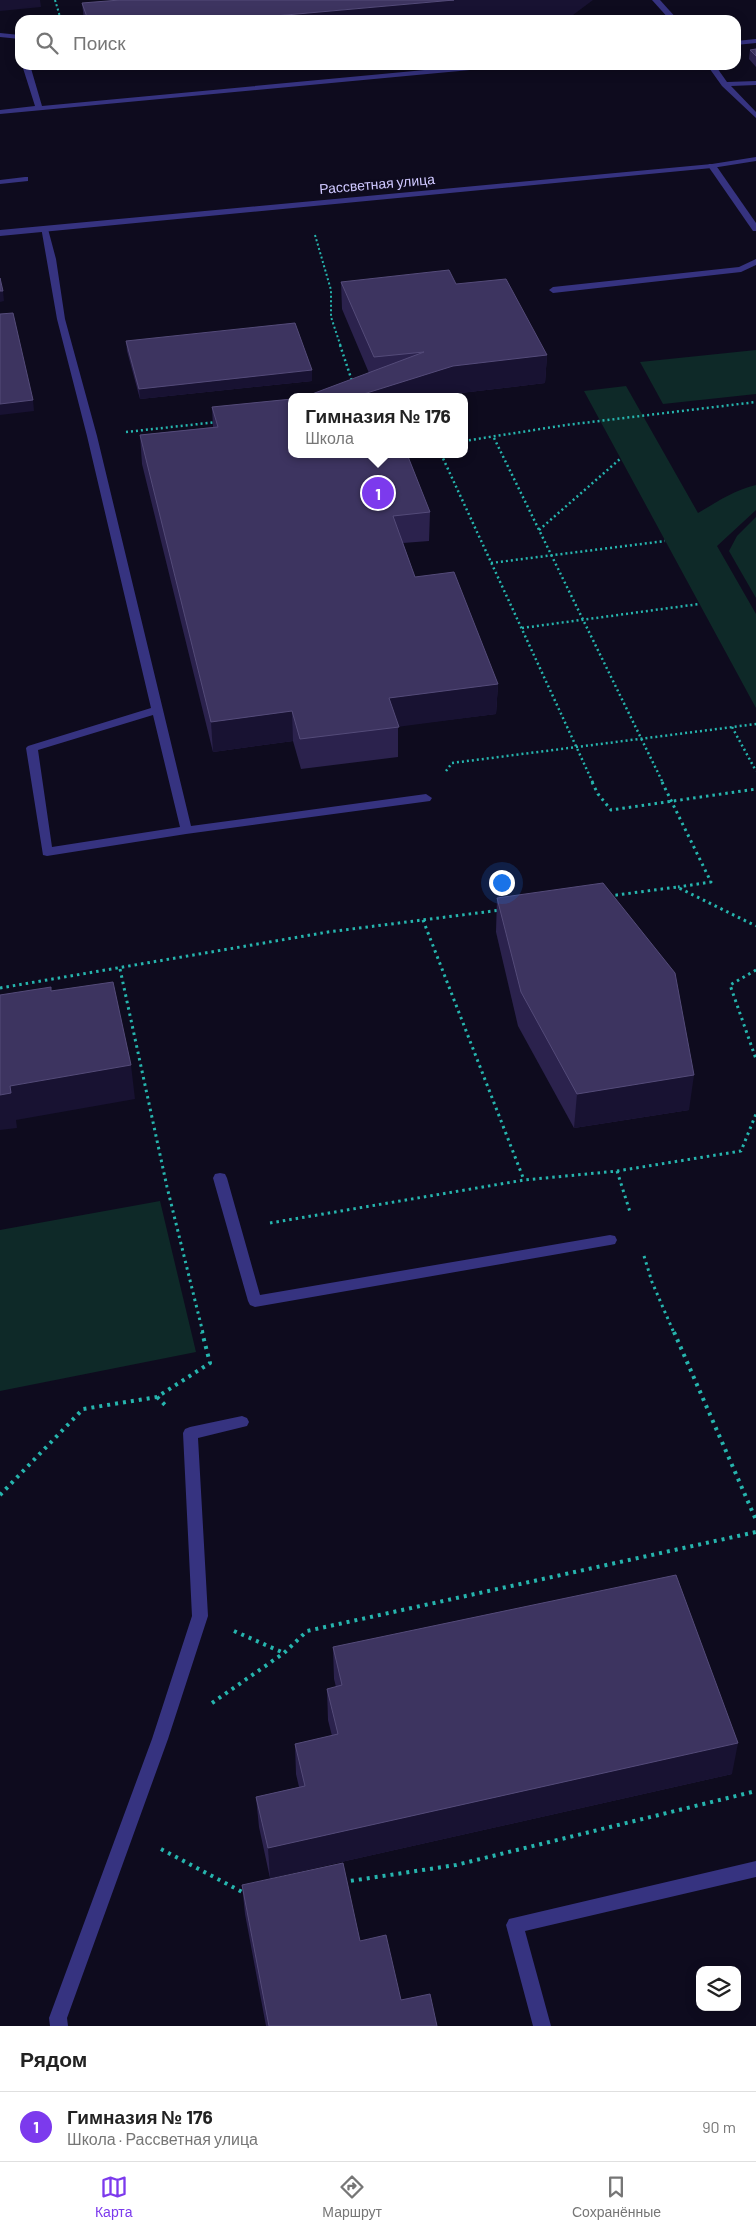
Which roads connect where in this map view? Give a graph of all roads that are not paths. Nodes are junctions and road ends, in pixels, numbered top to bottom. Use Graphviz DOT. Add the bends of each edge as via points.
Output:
graph roads {
  1 [pos="656,0"];
  2 [pos="670,15"];
  3 [pos="0,34"];
  4 [pos="15,36"];
  5 [pos="756,40"];
  6 [pos="741,42"];
  7 [pos="28,70"];
  8 [pos="448,70"];
  9 [pos="715,70"];
  10 [pos="756,83"];
  11 [pos="725,84"];
  12 [pos="39,108"];
  13 [pos="0,112"];
  14 [pos="756,116"];
  15 [pos="756,159"];
  16 [pos="712,166"];
  17 [pos="25,179"];
  18 [pos="0,182"];
  19 [pos="756,229"];
  20 [pos="44,230"];
  21 [pos="0,233"];
  22 [pos="756,262"];
  23 [pos="554,290"];
  24 [pos="157,710"];
  25 [pos="426,798"];
  26 [pos="186,830"];
  27 [pos="220,1178"];
  28 [pos="610,1240"];
  29 [pos="242,1422"];
  30 [pos="756,1869"];
  31 [pos="59,2026"];
  32 [pos="542,2026"];
  1 -- 2 [label="street"];
  3 -- 4 [label="street"];
  5 -- 6 [label="street"];
  7 -- 12 [label="street"];
  8 -- 12 [label="street"];
  9 -- 11 [label="street"];
  10 -- 11 [label="street"];
  11 -- 14 [label="street"];
  12 -- 13 [label="street"];
  15 -- 16 [label="street, Рассветная улица"];
  16 -- 19 [label="street"];
  16 -- 20 [label="street, Рассветная улица"];
  17 -- 18 [label="street"];
  20 -- 21 [label="street, Рассветная улица"];
  20 -- 24 [label="street" via="61,319"];
  22 -- 23 [label="street" via="741,269"];
  24 -- 26 [label="street"];
  24 -- 26 [label="street" via="32,748 47,852"];
  25 -- 26 [label="street"];
  27 -- 28 [label="street" via="255,1302"];
  29 -- 31 [label="street" via="190,1433 200,1616 160,1739 58,2018"];
  30 -- 32 [label="street" via="515,1925"];
}
